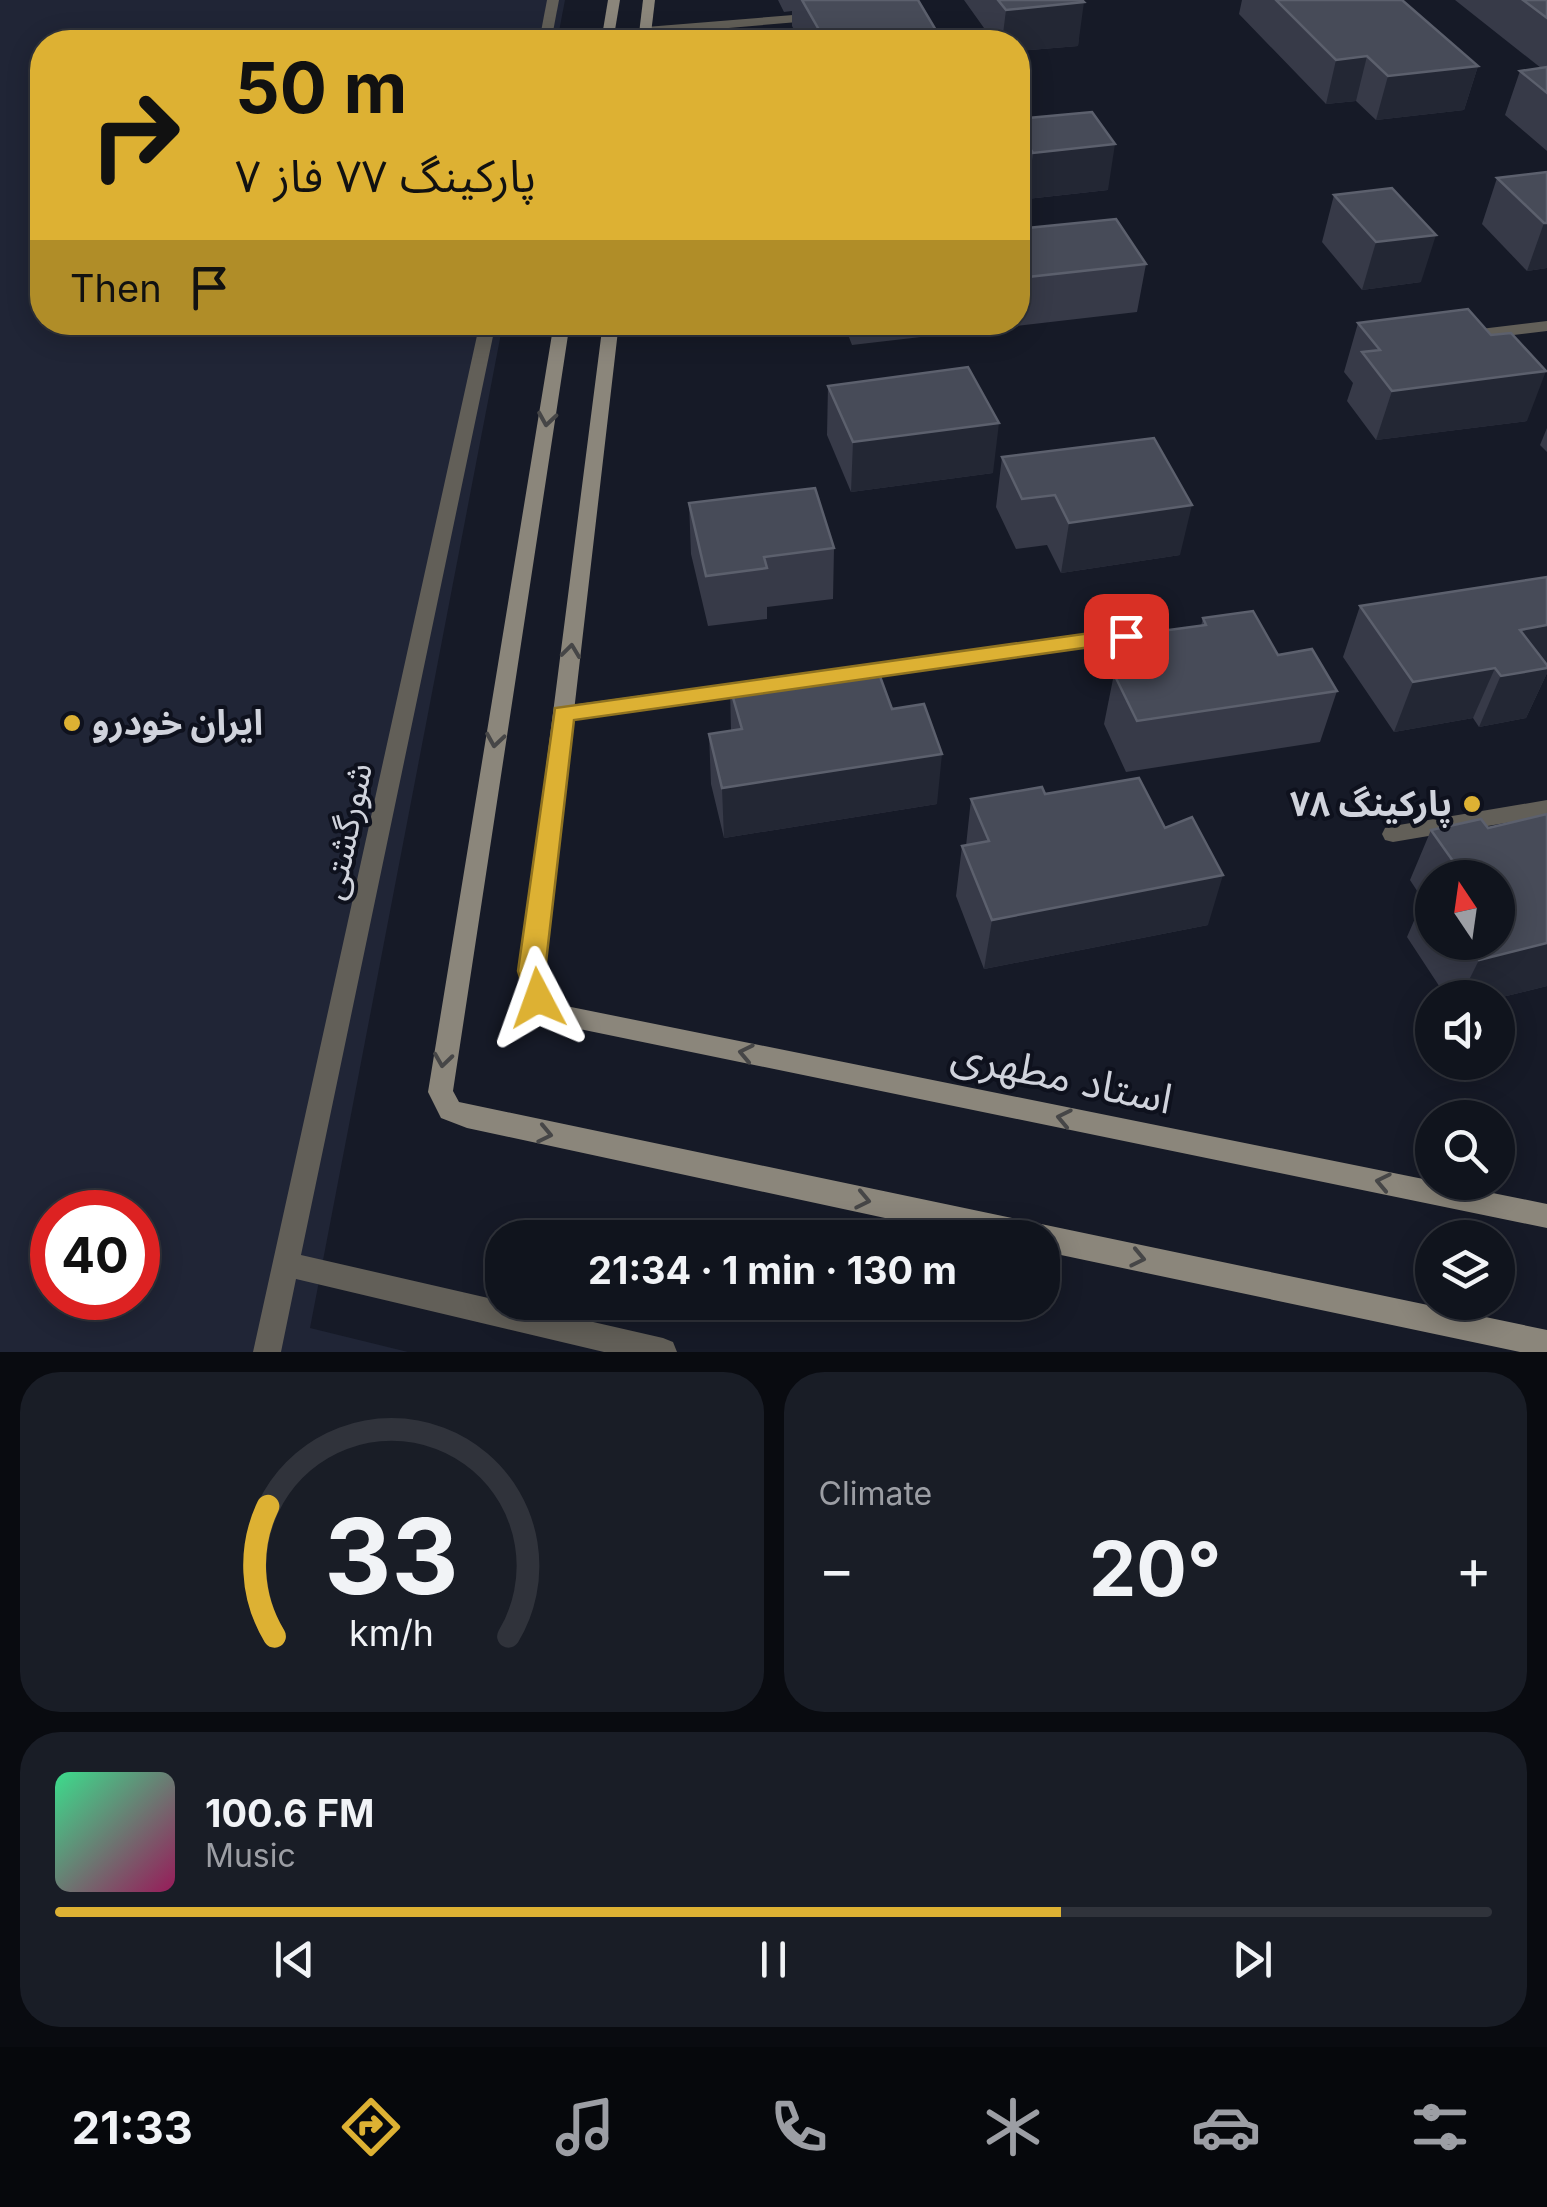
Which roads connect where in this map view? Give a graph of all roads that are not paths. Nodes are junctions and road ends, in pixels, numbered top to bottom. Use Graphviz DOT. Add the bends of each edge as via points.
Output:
graph roads {
  1 [pos="553,0"];
  2 [pos="614,0"];
  3 [pos="649,0"];
  4 [pos="835,15"];
  5 [pos="610,25"];
  6 [pos="547,30"];
  7 [pos="609,30"];
  8 [pos="632,30"];
  9 [pos="646,30"];
  10 [pos="678,30"];
  11 [pos="1547,326"];
  12 [pos="485,335"];
  13 [pos="560,335"];
  14 [pos="608,335"];
  15 [pos="1447,339"];
  16 [pos="1126,636"];
  17 [pos="563,714"];
  18 [pos="1547,808"];
  19 [pos="1392,834"];
  20 [pos="1547,1216"];
  21 [pos="958,1220"];
  22 [pos="1060,1242"];
  23 [pos="286,1264"];
  24 [pos="1547,1344"];
  25 [pos="267,1352"];
  26 [pos="663,1352"];
  1 -- 6 [label="street"];
  2 -- 5 [label="street"];
  3 -- 9 [label="street"];
  4 -- 10 [label="street"];
  5 -- 7 [label="street"];
  5 -- 8 [label="street"];
  11 -- 15 [label="street"];
  12 -- 23 [label="street, شورگشتی"];
  13 -- 21 [label="street, one-way" via="440,1092 450,1110"];
  17 -- 14 [label="street, one-way"];
  16 -- 17 [label="street"];
  20 -- 17 [label="street, استاد مطهری, one-way" via="560,1015 538,998 532,971"];
  18 -- 19 [label="street"];
  22 -- 24 [label="street, one-way"];
  23 -- 25 [label="street, شورگشتی"];
  23 -- 26 [label="street"];
}
